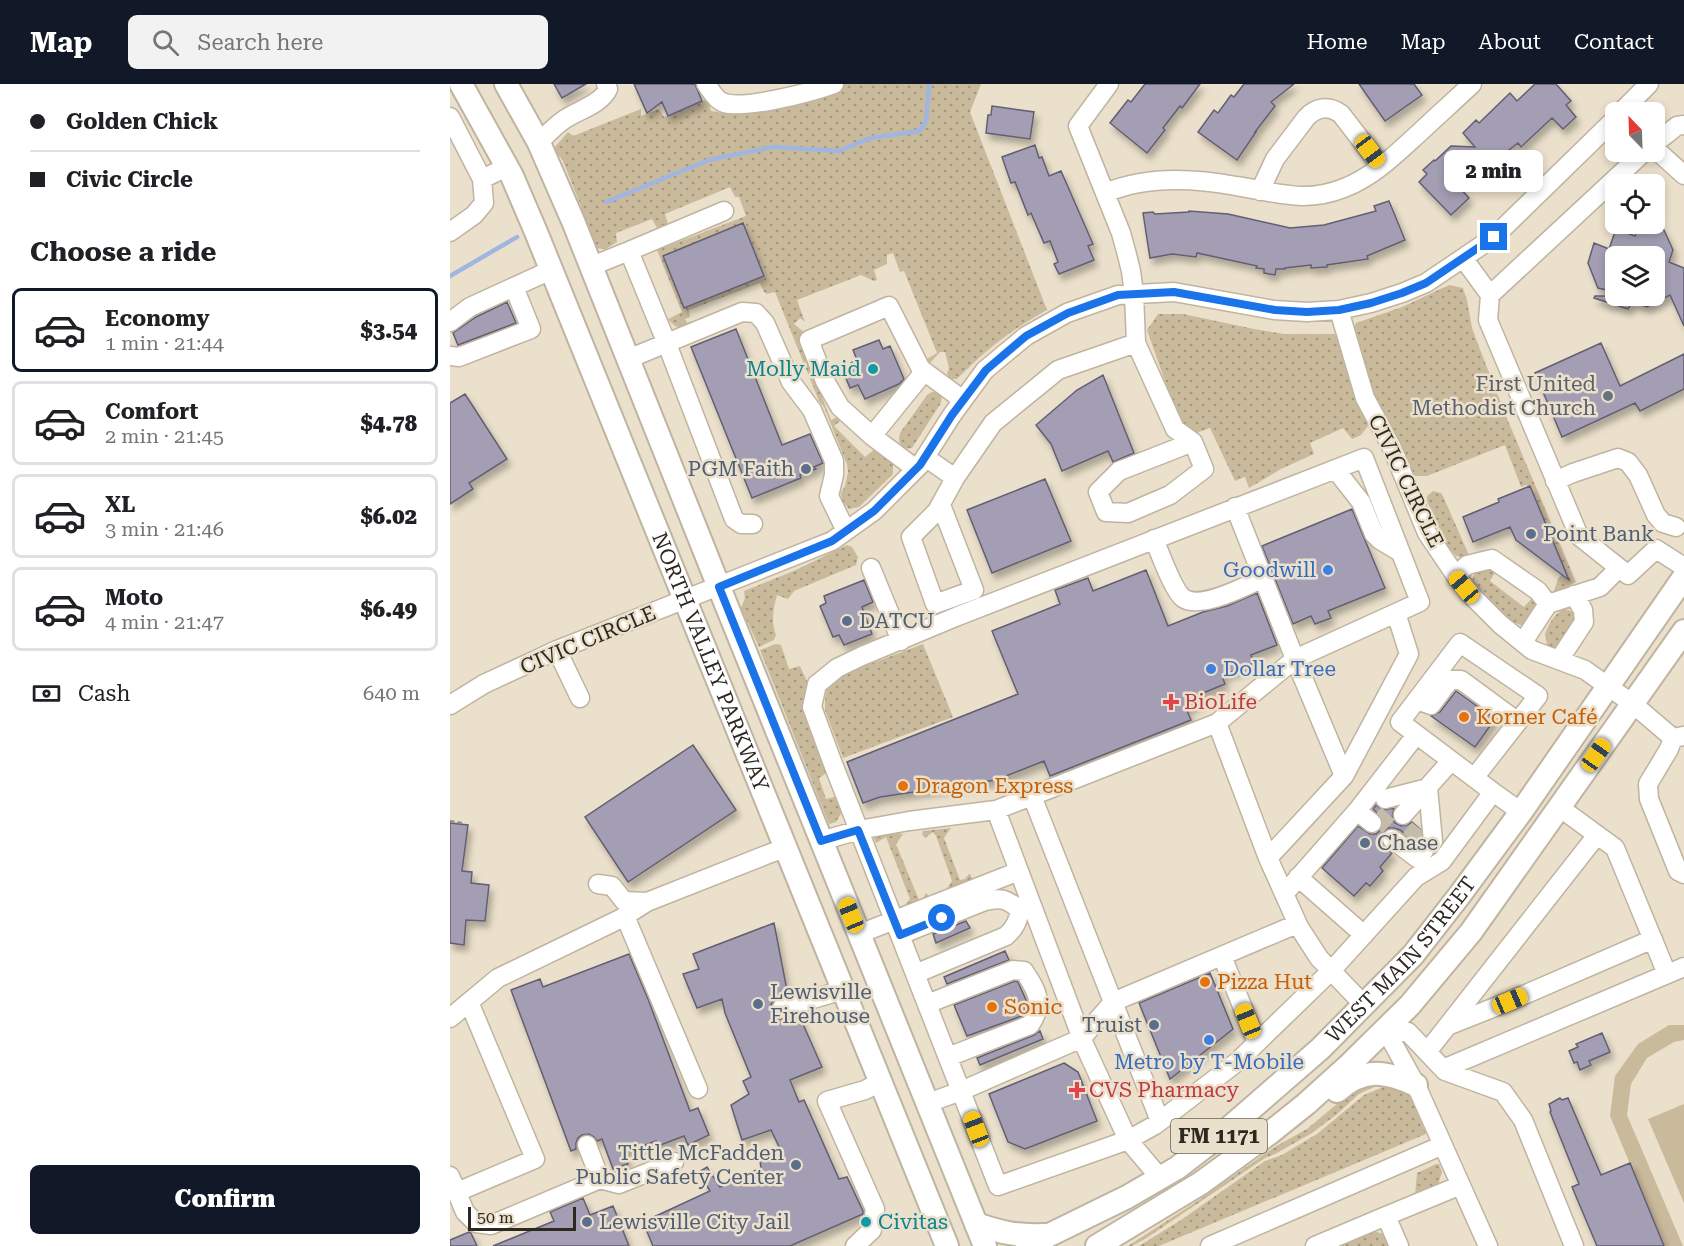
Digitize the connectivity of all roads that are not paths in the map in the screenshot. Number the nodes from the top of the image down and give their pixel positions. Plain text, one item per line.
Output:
1 (461, 84) edge
2 (506, 84) edge
3 (606, 84) edge
4 (706, 84) edge
5 (834, 84) edge
6 (1109, 84) edge
7 (1472, 84) edge
8 (1649, 84) edge
9 (1632, 102) edge
10 (450, 117) edge
11 (1684, 125) edge
12 (1605, 129) edge
13 (1665, 136) edge
14 (539, 143) junction
15 (1665, 157) edge
16 (1633, 162) edge
17 (1381, 166) junction
18 (507, 167) junction
19 (1684, 175) edge
20 (482, 179) junction
21 (1260, 190) junction
22 (1105, 193) junction
23 (724, 211) dead end
24 (450, 232) edge
25 (629, 251) junction
26 (1463, 258) junction
27 (592, 266) junction
28 (551, 270) junction
29 (514, 287) junction
30 (1134, 294) junction
31 (1490, 295) junction
32 (1339, 310) junction
33 (450, 322) edge
34 (1136, 343) junction
35 (667, 344) junction
36 (450, 356) edge
37 (628, 360) junction
38 (924, 372) junction
39 (963, 400) junction
40 (872, 436) junction
41 (1193, 442) junction
42 (920, 463) junction
43 (1335, 469) junction
44 (955, 478) junction
45 (1555, 481) junction
46 (940, 505) junction
47 (1235, 507) junction
48 (1680, 522) edge
49 (753, 524) dead end
50 (846, 531) junction
51 (1154, 539) junction
52 (1656, 549) junction
53 (1401, 552) junction
54 (1684, 567) edge
55 (871, 568) dead end
56 (1619, 568) junction
57 (1455, 576) junction
58 (1684, 577) edge
59 (1263, 578) junction
60 (719, 587) junction
61 (1574, 595) junction
62 (685, 600) junction
63 (1548, 604) junction
64 (1396, 613) junction
65 (1684, 631) edge
66 (901, 641) junction
67 (1522, 642) junction
68 (557, 650) junction
69 (1295, 659) junction
70 (1559, 660) junction
71 (1609, 686) junction
72 (580, 698) dead end
73 (1416, 700) junction
74 (1633, 704) junction
75 (450, 705) edge
76 (1374, 718) junction
77 (1400, 722) junction
78 (1518, 722) junction
79 (1217, 723) junction
80 (1416, 735) junction
81 (1679, 737) edge
82 (1451, 761) junction
83 (1344, 776) junction
84 (1474, 778) junction
85 (1428, 788) junction
86 (1493, 792) junction
87 (1032, 796) junction
88 (1559, 807) junction
89 (996, 810) junction
90 (1379, 812) junction
91 (1521, 812) junction
92 (858, 830) junction
93 (1597, 835) junction
94 (821, 841) junction
95 (1413, 841) tunnel mouth
96 (786, 848) junction
97 (1268, 858) junction
98 (1019, 872) junction
99 (1684, 874) edge
100 (1298, 877) junction
101 (598, 884) dead end
102 (1284, 894) junction
103 (647, 902) junction
104 (1026, 907) junction
105 (625, 916) junction
106 (1297, 924) junction
107 (897, 928) junction
108 (859, 933) junction
109 (1364, 935) junction
110 (1653, 939) junction
111 (825, 946) junction
112 (1222, 956) junction
113 (1052, 957) junction
114 (1684, 967) edge
115 (1024, 971) junction
116 (1331, 971) junction
117 (915, 974) junction
118 (1667, 974) junction
119 (843, 990) junction
120 (469, 1002) junction
121 (1113, 1002) junction
122 (927, 1004) junction
123 (888, 1005) junction
124 (1364, 1005) junction
125 (782, 1008) dead end
126 (450, 1018) edge
127 (855, 1018) junction
128 (1448, 1026) junction
129 (1385, 1029) junction
130 (1082, 1038) junction
131 (1257, 1043) junction
132 (1427, 1052) junction
133 (948, 1057) junction
134 (1443, 1069) junction
135 (880, 1082) junction
136 (1416, 1085) junction
137 (698, 1089) dead end
138 (961, 1091) junction
139 (927, 1103) junction
140 (1160, 1121) junction
141 (1270, 1132) junction
142 (1128, 1140) junction
143 (586, 1145) dead end
144 (1443, 1145) junction
145 (674, 1162) dead end
146 (1160, 1178) junction
147 (600, 1179) junction
148 (453, 1184) edge
149 (1461, 1185) junction
150 (1386, 1216) junction
151 (976, 1224) junction
152 (1052, 1235) junction
153 (855, 1246) edge
154 (947, 1246) edge
155 (985, 1246) edge
156 (1027, 1246) edge
157 (1098, 1246) edge
158 (1210, 1246) edge
159 (1315, 1246) edge
160 (1399, 1246) edge
161 (1488, 1246) edge
162 (1574, 1246) edge

1 - 18 main road, NORTH VALLEY PARKWAY
2 - 14 main road, NORTH VALLEY PARKWAY
3 - 14 street
4 - 5 street
6 - 22 street
7 - 17 street
8 - 9 street, CIVIC CIRCLE
10 - 20 street
11 - 13 street
12 - 26 street, CIVIC CIRCLE
14 - 27 main road, NORTH VALLEY PARKWAY
15 - 19 street
16 - 31 street
17 - 21 street
17 - 21 street
18 - 20 street
18 - 28 main road, NORTH VALLEY PARKWAY
20 - 24 street
21 - 22 street
22 - 30 street
23 - 25 street
25 - 27 street
25 - 35 street
26 - 31 street
26 - 32 street, CIVIC CIRCLE
27 - 37 main road, NORTH VALLEY PARKWAY
28 - 29 street
28 - 62 main road, NORTH VALLEY PARKWAY
29 - 33 street
29 - 36 street
30 - 32 street, CIVIC CIRCLE
30 - 34 street
30 - 39 street, CIVIC CIRCLE
31 - 45 street
32 - 57 street, CIVIC CIRCLE
34 - 41 street
34 - 44 street
35 - 37 street
35 - 49 street
35 - 50 street
37 - 60 main road, NORTH VALLEY PARKWAY
38 - 39 street
38 - 40 street
38 - 40 street
39 - 42 street, CIVIC CIRCLE
40 - 42 street
41 - 41 street
42 - 44 street
42 - 50 street, CIVIC CIRCLE
43 - 47 street
43 - 53 street
43 - 53 street
44 - 46 street
45 - 48 street
45 - 56 street
46 - 46 street
47 - 51 street
47 - 59 street
48 - 52 street
50 - 60 street, CIVIC CIRCLE
51 - 59 street
51 - 66 street
52 - 54 street
52 - 56 street
53 - 64 street
55 - 66 street
56 - 61 street
57 - 63 street
57 - 67 street, CIVIC CIRCLE
58 - 71 main road, WEST MAIN STREET / FM 1171
59 - 69 street
60 - 62 street, CIVIC CIRCLE
60 - 94 main road, NORTH VALLEY PARKWAY
61 - 63 street
61 - 70 street
62 - 68 street, CIVIC CIRCLE
62 - 96 main road, NORTH VALLEY PARKWAY
63 - 67 street
64 - 69 street
64 - 76 street
65 - 74 main road, WEST MAIN STREET / FM 1171
66 - 92 street
67 - 70 street, CIVIC CIRCLE
68 - 72 street
68 - 75 street, CIVIC CIRCLE
69 - 79 street
69 - 83 street
70 - 71 street, CIVIC CIRCLE
71 - 74 street, CIVIC CIRCLE
71 - 91 main road, WEST MAIN STREET / FM 1171
73 - 77 street
73 - 78 street
73 - 78 street
74 - 81 street, CIVIC CIRCLE
74 - 88 main road, WEST MAIN STREET / FM 1171
76 - 77 street
76 - 83 street
77 - 80 street
78 - 84 street
79 - 87 street
79 - 97 street
80 - 82 street
80 - 90 street
81 - 99 street
82 - 84 street
82 - 85 street
83 - 97 street
84 - 86 street
85 - 90 street
85 - 95 street
86 - 91 street
86 - 109 street
87 - 89 street
87 - 121 street
88 - 93 street
88 - 129 main road, WEST MAIN STREET / FM 1171
89 - 92 street
89 - 98 street
90 - 100 street
91 - 124 main road, WEST MAIN STREET / FM 1171
92 - 94 street
92 - 107 street
93 - 110 street
93 - 128 street
94 - 96 main road
94 - 108 main road, NORTH VALLEY PARKWAY
96 - 103 street
96 - 111 main road, NORTH VALLEY PARKWAY
97 - 102 street
98 - 104 street
98 - 107 street
100 - 102 street
100 - 109 street
101 - 103 street
102 - 106 street
103 - 105 street
104 - 107 street
104 - 113 street
104 - 117 street
105 - 120 street
105 - 137 street
106 - 112 street
106 - 116 street
107 - 108 street
107 - 117 street
108 - 111 main road
108 - 123 main road, NORTH VALLEY PARKWAY
109 - 116 street
110 - 118 street
110 - 128 street
111 - 119 main road, NORTH VALLEY PARKWAY
112 - 121 street
112 - 131 street
113 - 115 street
113 - 130 street
114 - 118 street
115 - 122 street
115 - 133 street
116 - 124 street
116 - 131 street
117 - 122 street
118 - 134 street
119 - 125 street
119 - 127 main road, NORTH VALLEY PARKWAY
120 - 126 street
120 - 148 street
121 - 130 street
121 - 140 street
122 - 133 street
123 - 127 main road
123 - 139 main road, NORTH VALLEY PARKWAY
124 - 129 main road
124 - 146 main road, WEST MAIN STREET / FM 1171
127 - 135 main road, NORTH VALLEY PARKWAY
128 - 132 street
129 - 132 street
129 - 136 street
129 - 141 main road, WEST MAIN STREET / FM 1171
130 - 138 street
130 - 142 street
131 - 140 street
132 - 134 street
133 - 138 street
134 - 162 street
135 - 153 street
135 - 154 main road, NORTH VALLEY PARKWAY
136 - 141 main road
136 - 144 street
138 - 139 street
138 - 142 street
139 - 151 main road, NORTH VALLEY PARKWAY
140 - 142 street
141 - 157 main road, WEST MAIN STREET / FM 1171
142 - 146 street
143 - 147 street
144 - 149 street
144 - 158 street
145 - 147 street
146 - 152 main road, WEST MAIN STREET / FM 1171
147 - 148 street
149 - 150 street
149 - 161 street
150 - 159 street
150 - 160 street
151 - 152 main road
151 - 155 main road, NORTH VALLEY PARKWAY
152 - 156 main road, WEST MAIN STREET / FM 1171

